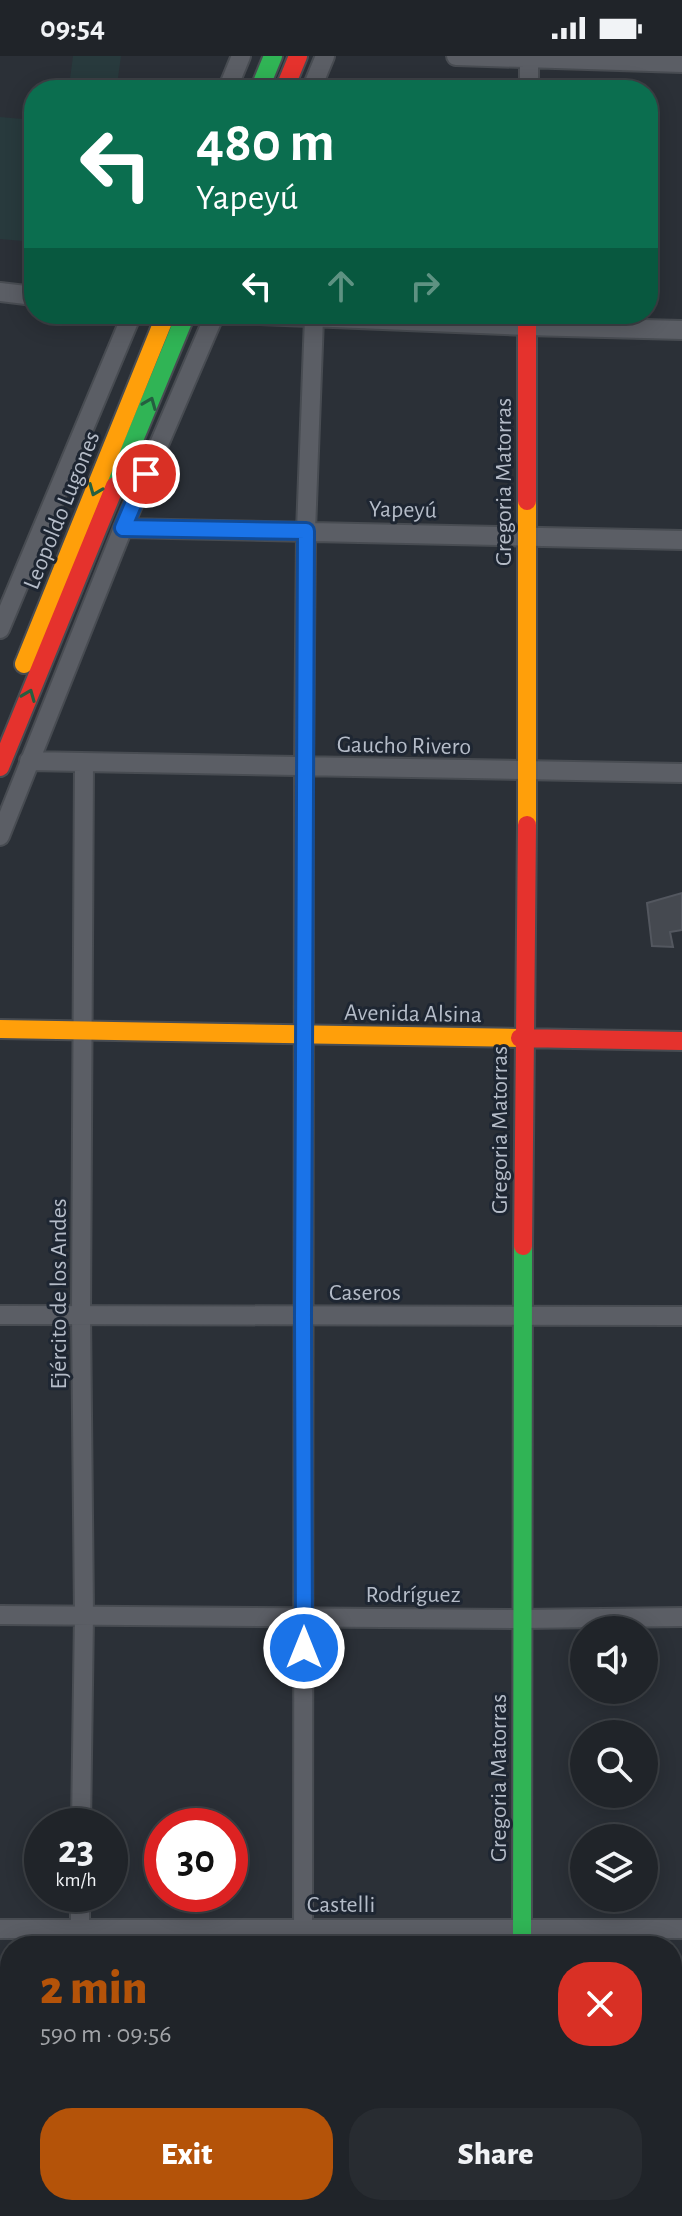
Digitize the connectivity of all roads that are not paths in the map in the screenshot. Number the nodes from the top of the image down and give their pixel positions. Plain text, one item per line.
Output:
1 (241, 56) edge
2 (273, 56) edge
3 (298, 56) edge
4 (325, 56) edge
5 (456, 56) edge
6 (529, 58) edge
7 (682, 63) edge
8 (231, 80) edge
9 (263, 80) edge
10 (288, 80) edge
11 (315, 80) edge
12 (529, 80) edge
13 (0, 292) edge
14 (24, 295) edge
15 (128, 324) edge
16 (162, 324) edge
17 (182, 324) edge
18 (211, 324) edge
19 (314, 324) edge
20 (527, 324) edge
21 (589, 324) edge
22 (682, 330) edge
23 (123, 528) junction
24 (306, 531) junction
25 (528, 536) junction
26 (682, 540) edge
27 (0, 629) edge
28 (0, 724) edge
29 (29, 761) junction
30 (84, 763) junction
31 (0, 767) edge
32 (304, 767) junction
33 (527, 771) junction
34 (682, 773) edge
35 (0, 836) edge
36 (0, 1029) edge
37 (83, 1031) junction
38 (304, 1035) junction
39 (524, 1040) junction
40 (682, 1041) edge
41 (81, 1314) junction
42 (0, 1315) edge
43 (303, 1316) junction
44 (682, 1316) edge
45 (522, 1317) junction
46 (0, 1615) edge
47 (84, 1615) junction
48 (305, 1617) junction
49 (682, 1617) edge
50 (522, 1619) junction
51 (81, 1808) edge
52 (80, 1912) edge
53 (0, 1929) edge
54 (682, 1929) edge
55 (62, 1936) edge
56 (80, 1936) edge
57 (303, 1936) edge
58 (522, 1936) edge
59 (542, 1936) edge

1 - 8 street
2 - 9 main road
3 - 10 main road
4 - 11 street
5 - 6 street
6 - 7 street
6 - 12 street
13 - 14 street
15 - 27 street
16 -> 28 main road, Leopoldo Lugones
31 -> 17 main road, Leopoldo Lugones
18 - 23 street
19 - 24 street
20 - 25 main road, Gregoria Matorras
21 - 22 street
23 - 24 street, Yapeyú
23 - 29 street
24 - 25 street, Yapeyú
24 - 32 street
25 - 26 street, Yapeyú
25 - 33 main road, Gregoria Matorras
29 - 30 street, Gaucho Rivero
29 - 35 street
30 - 32 street, Gaucho Rivero
30 - 37 street, Ejército de los Andes
32 - 33 street, Gaucho Rivero
32 - 38 street
33 - 34 street, Gaucho Rivero
33 - 39 main road, Gregoria Matorras
36 - 37 main road, Avenida Alsina
37 - 38 main road, Avenida Alsina
37 - 41 street, Ejército de los Andes
38 - 39 main road, Avenida Alsina
38 - 43 street
39 - 40 main road, Avenida Alsina
39 - 45 main road, Gregoria Matorras
41 - 42 street, Caseros
41 - 43 street, Caseros
41 - 47 street, Ejército de los Andes
43 - 45 street, Caseros
43 - 48 street
44 - 45 street, Caseros
45 - 50 main road, Gregoria Matorras
46 - 47 street, Rodríguez
47 - 48 street, Rodríguez
47 - 51 street, Ejército de los Andes
48 - 50 street, Rodríguez
48 - 57 street
49 - 50 street, Rodríguez
50 - 58 main road, Gregoria Matorras
52 - 56 street
53 - 55 street, Castelli
54 - 59 street, Castelli

